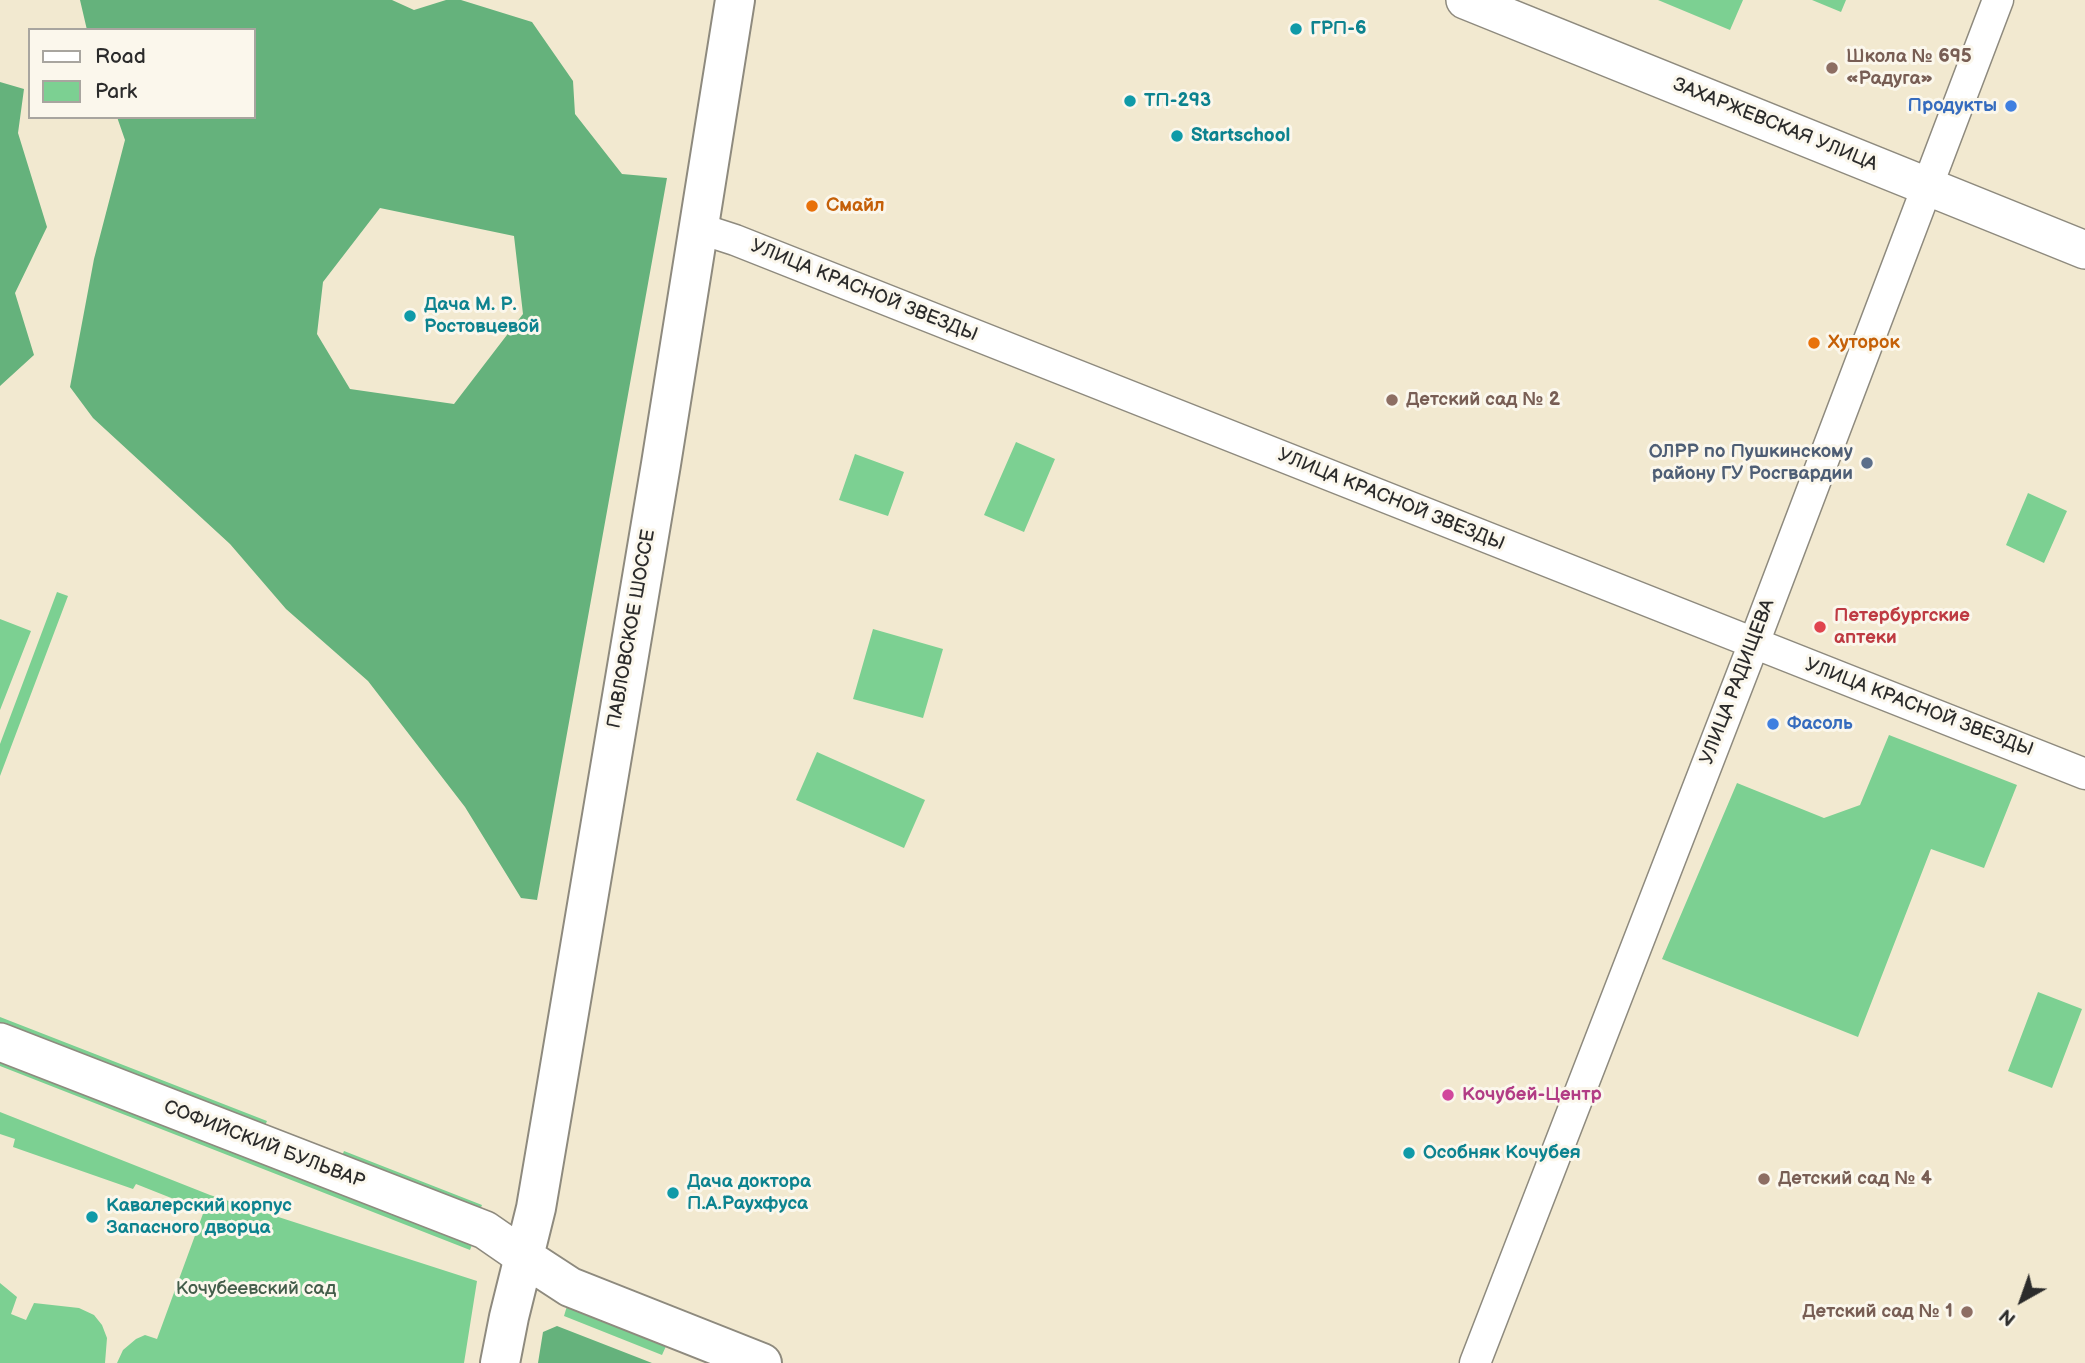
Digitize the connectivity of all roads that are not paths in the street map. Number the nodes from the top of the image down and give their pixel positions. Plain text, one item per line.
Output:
1 (736, 0) edge
2 (1465, 0) edge
3 (1998, 0) edge
4 (1928, 187) junction
5 (698, 228) junction
6 (2085, 250) edge
7 (1754, 643) junction
8 (2085, 774) edge
9 (0, 1042) edge
10 (524, 1257) junction
11 (500, 1363) edge
12 (762, 1363) edge
13 (1475, 1363) edge

1 - 5 main road, ПАВЛОВСКОЕ ШОССЕ
2 - 4 street, ЗАХАРЖЕВСКАЯ УЛИЦА
3 - 4 street, УЛИЦА РАДИЩЕВА
4 - 6 street, ЗАХАРЖЕВСКАЯ УЛИЦА
4 - 7 street, УЛИЦА РАДИЩЕВА
5 - 7 street, УЛИЦА КРАСНОЙ ЗВЕЗДЫ
5 - 10 main road, ПАВЛОВСКОЕ ШОССЕ
7 - 8 street, УЛИЦА КРАСНОЙ ЗВЕЗДЫ
7 - 13 street, УЛИЦА РАДИЩЕВА
9 - 10 street, СОФИЙСКИЙ БУЛЬВАР
10 - 11 main road, ПАВЛОВСКОЕ ШОССЕ
10 - 12 main road

